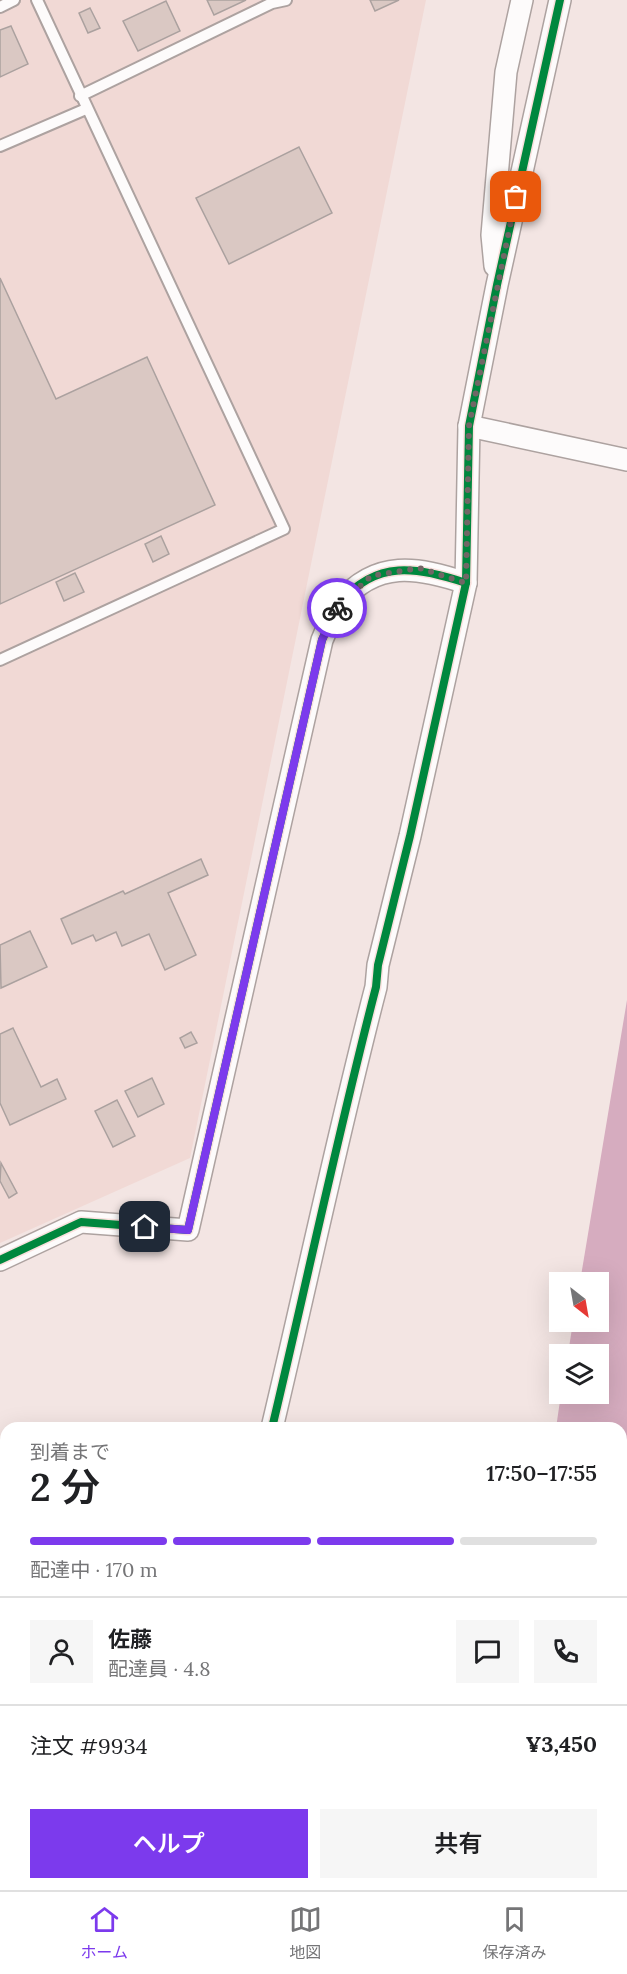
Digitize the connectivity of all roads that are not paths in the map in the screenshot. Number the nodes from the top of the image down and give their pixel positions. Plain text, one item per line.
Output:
1 (14, 0) edge
2 (37, 0) edge
3 (286, 0) edge
4 (522, 0) edge
5 (560, 0) edge
6 (0, 6) edge
7 (80, 96) junction
8 (86, 109) junction
9 (0, 146) edge
10 (497, 285) junction
11 (469, 426) junction
12 (627, 460) edge
13 (466, 583) junction
14 (0, 660) edge
15 (0, 1260) edge
16 (273, 1422) edge

1 - 6 lane
2 - 7 lane
3 - 7 lane
4 - 10 street
5 - 10 street
7 - 8 lane
8 - 9 lane
8 - 14 lane
10 - 11 street
11 - 12 street
11 - 13 street
13 - 15 street
13 - 16 street

